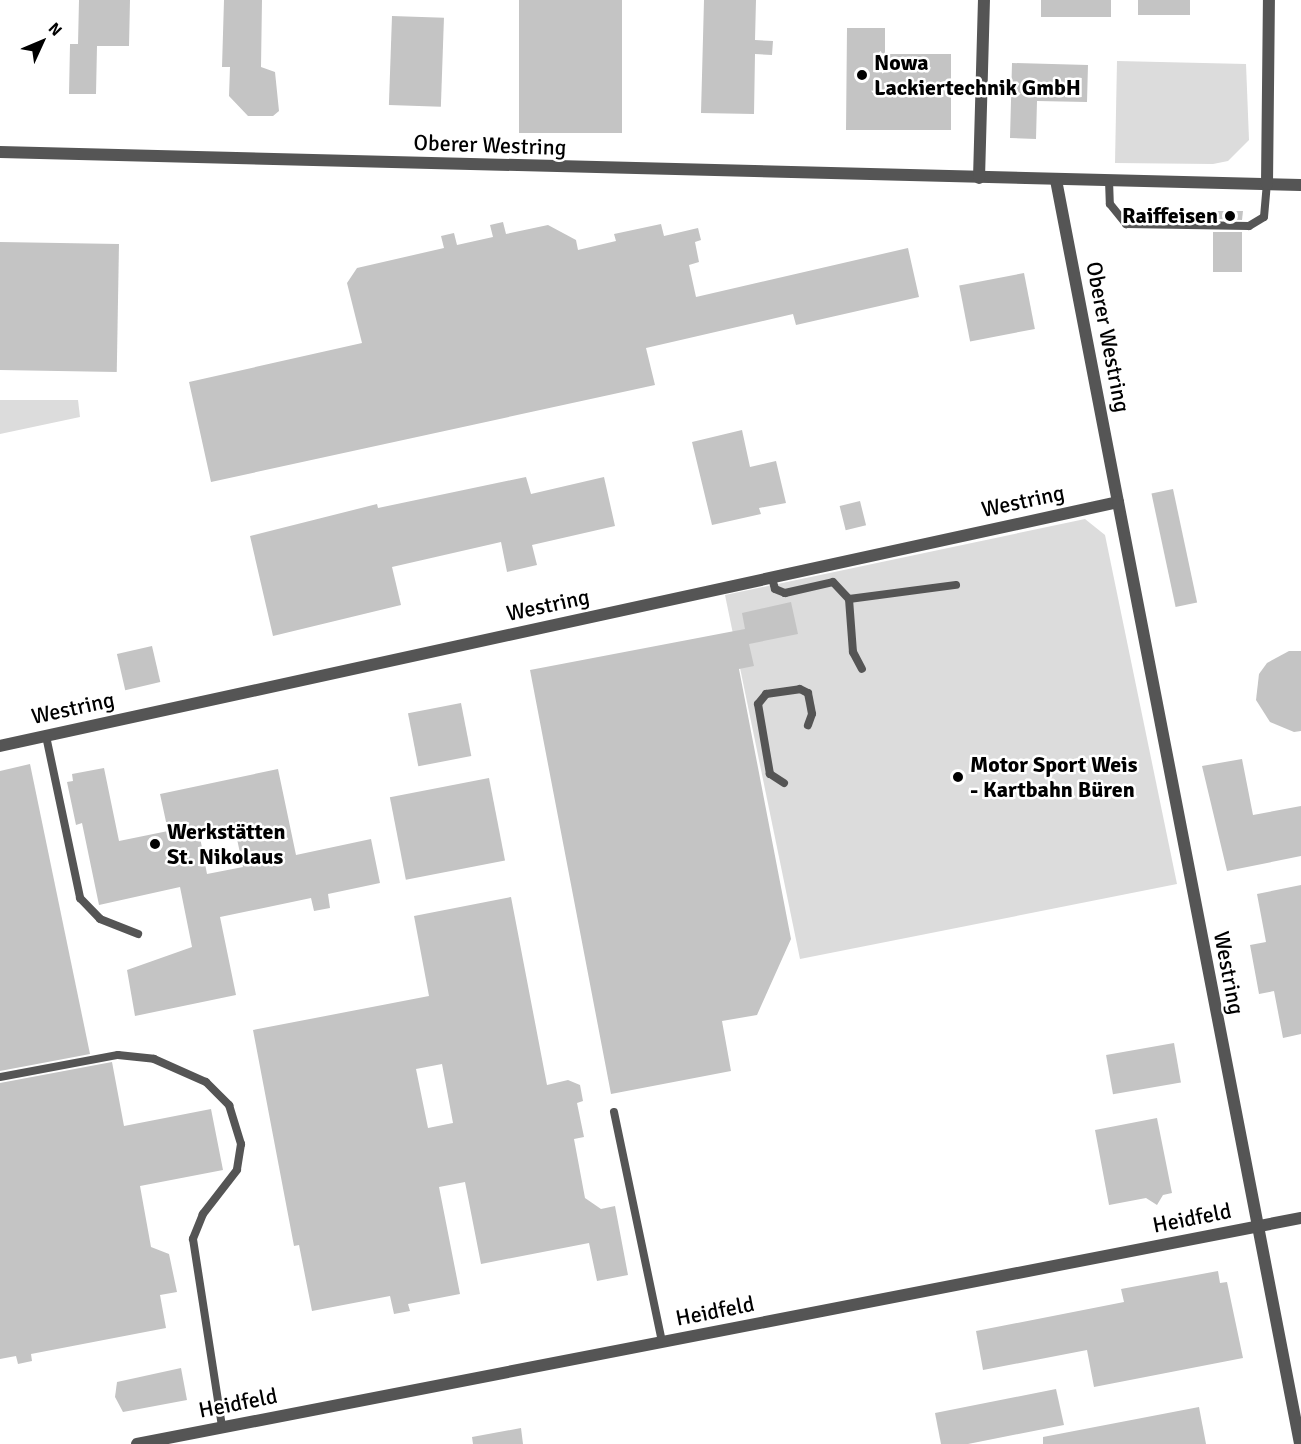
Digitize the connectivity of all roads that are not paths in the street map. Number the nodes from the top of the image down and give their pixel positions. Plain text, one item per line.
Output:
1 (984, 0) edge
2 (1269, 0) edge
3 (0, 152) edge
4 (979, 178) junction
5 (1056, 180) junction
6 (1109, 180) junction
7 (1267, 184) junction
8 (1301, 185) edge
9 (1118, 502) junction
10 (772, 578) junction
11 (956, 585) dead end
12 (849, 599) junction
13 (862, 669) dead end
14 (808, 725) dead end
15 (46, 736) junction
16 (0, 746) edge
17 (784, 783) dead end
18 (138, 934) dead end
19 (0, 1077) edge
20 (614, 1112) dead end
21 (1301, 1218) edge
22 (1257, 1227) junction
23 (662, 1342) junction
24 (222, 1428) junction
25 (1300, 1442) edge
26 (137, 1444) edge

1 - 4 street
2 - 7 street
3 - 4 street, Oberer Westring
4 - 5 street, Oberer Westring
5 - 6 street, Oberer Westring
5 - 9 street, Oberer Westring
6 - 7 street, Oberer Westring
6 - 7 lane
7 - 8 street, Oberer Westring
9 - 10 street, Westring
9 - 22 street, Westring
10 - 12 lane
10 - 15 street, Westring
11 - 12 lane
12 - 13 lane
14 - 17 lane
15 - 16 street, Westring
15 - 18 lane
19 - 24 lane
20 - 23 lane
21 - 22 street, Heidfeld
22 - 23 street, Heidfeld
22 - 25 street, Westring
23 - 24 street, Heidfeld
24 - 26 street, Heidfeld

